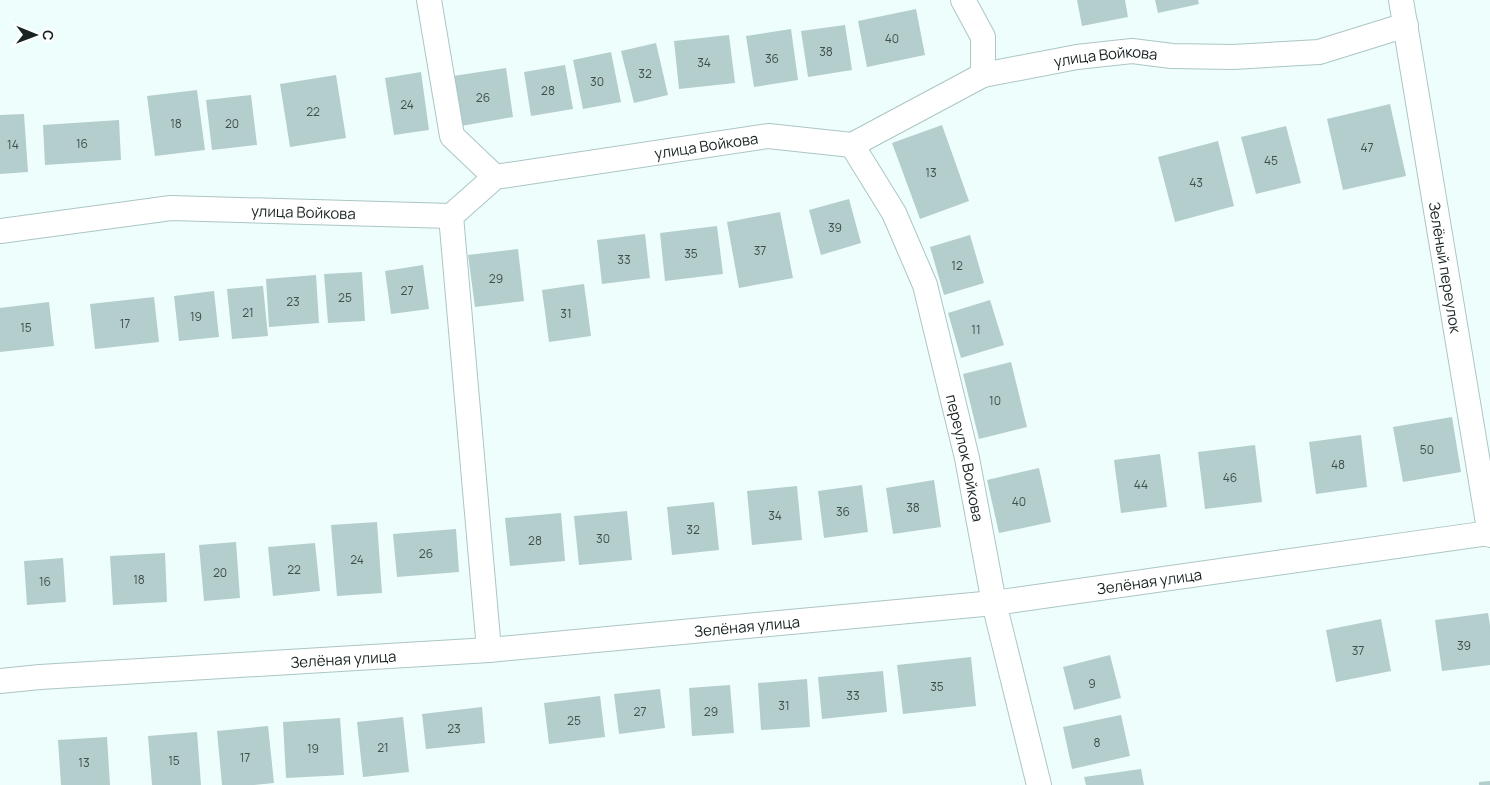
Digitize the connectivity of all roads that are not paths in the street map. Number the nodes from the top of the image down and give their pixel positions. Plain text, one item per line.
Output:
1 (429, 0) edge
2 (963, 0) edge
3 (1401, 0) edge
4 (1406, 25) junction
5 (983, 75) junction
6 (852, 145) junction
7 (495, 177) junction
8 (451, 216) junction
9 (0, 230) edge
10 (1490, 534) edge
11 (994, 603) junction
12 (489, 650) junction
13 (0, 681) edge
14 (1039, 785) edge

1 - 7 street
2 - 5 street
3 - 4 street, Зелёный переулок
4 - 5 street, улица Войкова
4 - 10 street, Зелёный переулок
5 - 6 street, улица Войкова
6 - 7 street, улица Войкова
6 - 11 street, переулок Войкова
7 - 8 street
8 - 9 street, улица Войкова
8 - 12 street
10 - 11 street, Зелёная улица
11 - 12 street, Зелёная улица
11 - 14 street, переулок Войкова
12 - 13 street, Зелёная улица

